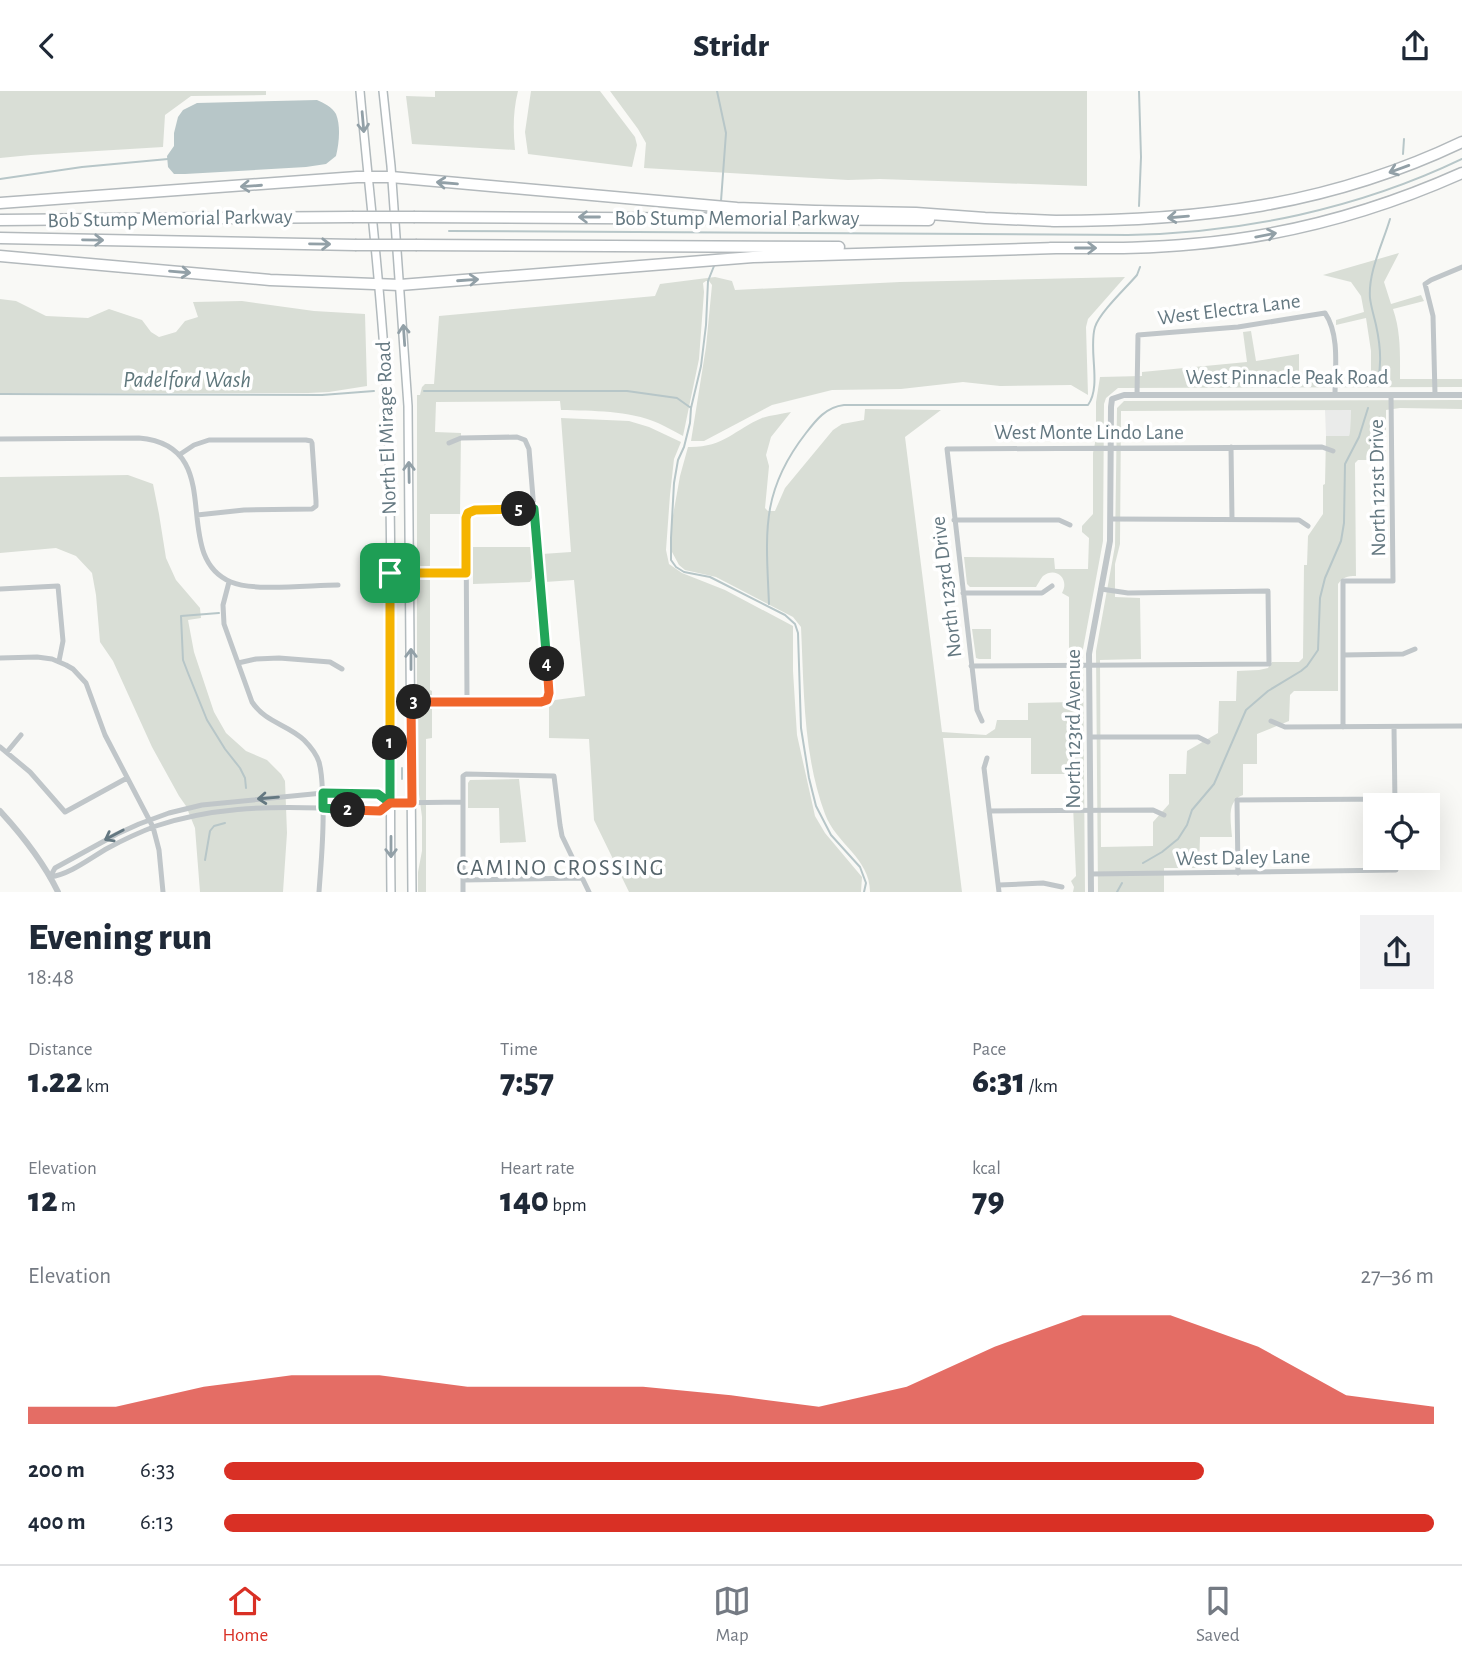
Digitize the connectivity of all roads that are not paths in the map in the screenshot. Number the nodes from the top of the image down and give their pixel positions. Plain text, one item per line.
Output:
1 (360, 91) edge
2 (383, 91) edge
3 (1462, 142) edge
4 (1462, 173) edge
5 (368, 177) junction
6 (391, 177) junction
7 (0, 203) edge
8 (737, 213) junction
9 (0, 220) edge
10 (0, 238) edge
11 (1056, 248) junction
12 (0, 256) edge
13 (1462, 267) edge
14 (378, 285) junction
15 (400, 285) junction
16 (1335, 394) junction
17 (1435, 394) junction
18 (1462, 394) edge
19 (1137, 395) junction
20 (1391, 395) junction
21 (1112, 399) joint
22 (0, 439) edge
23 (449, 443) dead end
24 (1110, 447) junction
25 (1231, 447) junction
26 (947, 449) joint
27 (1333, 451) dead end
28 (179, 454) junction
29 (534, 509) junction
30 (197, 515) junction
31 (1111, 519) junction
32 (1232, 519) junction
33 (954, 520) junction
34 (1070, 526) dead end
35 (1308, 526) dead end
36 (390, 573) junction
37 (410, 573) junction
38 (466, 573) junction
39 (229, 582) junction
40 (338, 585) dead end
41 (1052, 586) dead end
42 (0, 589) edge
43 (1101, 589) junction
44 (962, 593) junction
45 (1415, 649) dead end
46 (1343, 655) junction
47 (0, 658) edge
48 (59, 661) junction
49 (238, 663) junction
50 (1089, 665) junction
51 (971, 666) junction
52 (342, 669) dead end
53 (411, 702) junction
54 (467, 702) junction
55 (982, 721) dead end
56 (1271, 721) dead end
57 (1462, 726) edge
58 (1343, 727) junction
59 (1394, 727) junction
60 (21, 735) dead end
61 (1090, 737) junction
62 (1208, 742) dead end
63 (0, 747) edge
64 (7, 752) junction
65 (987, 758) dead end
66 (127, 778) junction
67 (323, 793) junction
68 (346, 793) junction
69 (1395, 793) edge
70 (463, 802) junction
71 (1363, 802) edge
72 (390, 803) junction
73 (412, 803) junction
74 (323, 806) junction
75 (346, 810) junction
76 (1091, 810) junction
77 (0, 811) edge
78 (989, 811) junction
79 (1164, 815) dead end
80 (152, 824) junction
81 (1396, 870) edge
82 (1238, 873) junction
83 (1091, 874) junction
84 (50, 877) junction
85 (582, 878) junction
86 (463, 880) junction
87 (999, 885) junction
88 (1062, 887) dead end
89 (58, 892) edge
90 (163, 892) edge
91 (319, 892) edge
92 (391, 892) edge
93 (412, 892) edge
94 (463, 892) edge
95 (589, 892) edge
96 (999, 892) edge
97 (1091, 892) edge

1 -> 5 main road, North El Mirage Road
2 - 6 main road, North El Mirage Road
3 -> 8 highway, Bob Stump Memorial Parkway
11 -> 4 highway, Bob Stump Memorial Parkway
5 - 6 highway
5 -> 7 highway
5 - 14 main road, North El Mirage Road
8 -> 6 highway
6 - 15 main road, North El Mirage Road
8 -> 9 highway, Bob Stump Memorial Parkway, bridge
10 -> 11 highway, Bob Stump Memorial Parkway, bridge
15 -> 11 highway
12 -> 14 highway
13 - 17 street
14 - 15 highway
14 - 36 main road, North El Mirage Road
37 -> 15 main road, North El Mirage Road
16 - 19 street, West Pinnacle Peak Road
16 - 19 street, West Electra Lane
16 - 20 street, West Pinnacle Peak Road
17 - 18 street, West Pinnacle Peak Road
17 - 20 street, West Pinnacle Peak Road
19 - 21 street, West Pinnacle Peak Road
20 - 46 street, North 121st Drive
21 - 24 street, North 123rd Avenue
22 - 28 street
23 - 29 street
24 - 25 street, West Monte Lindo Lane
24 - 26 street, West Monte Lindo Lane
24 - 31 street, North 123rd Avenue
25 - 27 street, West Monte Lindo Lane
25 - 32 street
26 - 33 street, North 123rd Drive
28 - 30 street
28 - 30 street
29 - 38 street
29 - 54 street
30 - 39 street
31 - 32 street
31 - 43 street, North 123rd Avenue
32 - 35 street
33 - 34 street
33 - 44 street, North 123rd Drive
36 - 37 street
36 - 72 main road, North El Mirage Road
37 - 38 street
53 -> 37 main road, North El Mirage Road
38 - 54 street
39 - 40 street
39 - 49 street
41 - 44 street
42 - 48 street
43 - 50 street, North 123rd Avenue
43 - 50 street
44 - 51 street, North 123rd Drive
45 - 46 street
46 - 58 street
47 - 48 street
48 - 66 street
49 - 52 street
49 - 67 street
50 - 51 street
50 - 61 street, North 123rd Avenue
51 - 55 street, North 123rd Drive
53 - 54 street
53 - 73 main road, North El Mirage Road
56 - 58 street
57 - 59 street
58 - 59 street
59 - 69 street
60 - 64 street
61 - 62 street
61 - 76 street, North 123rd Avenue
63 - 64 street
64 - 66 street
65 - 78 street
66 - 80 street
67 - 68 street
67 - 74 street
67 -> 80 street
68 - 72 street
68 - 75 street
70 - 73 street
70 - 85 street
70 - 86 street
71 - 82 street
72 - 73 street
72 - 75 street
72 -> 92 main road, North El Mirage Road
73 - 93 main road, North El Mirage Road
74 - 75 street
74 - 80 street
74 - 91 street
76 - 78 street
76 - 79 street
76 - 83 street, North 123rd Avenue
77 - 84 street
78 - 87 street
80 - 84 street
80 - 90 street
81 - 82 street, West Daley Lane
82 - 83 street, West Daley Lane
83 - 97 street, North 123rd Avenue
84 - 89 street
85 - 86 street
85 - 95 street
86 - 94 street
87 - 88 street
87 - 96 street

